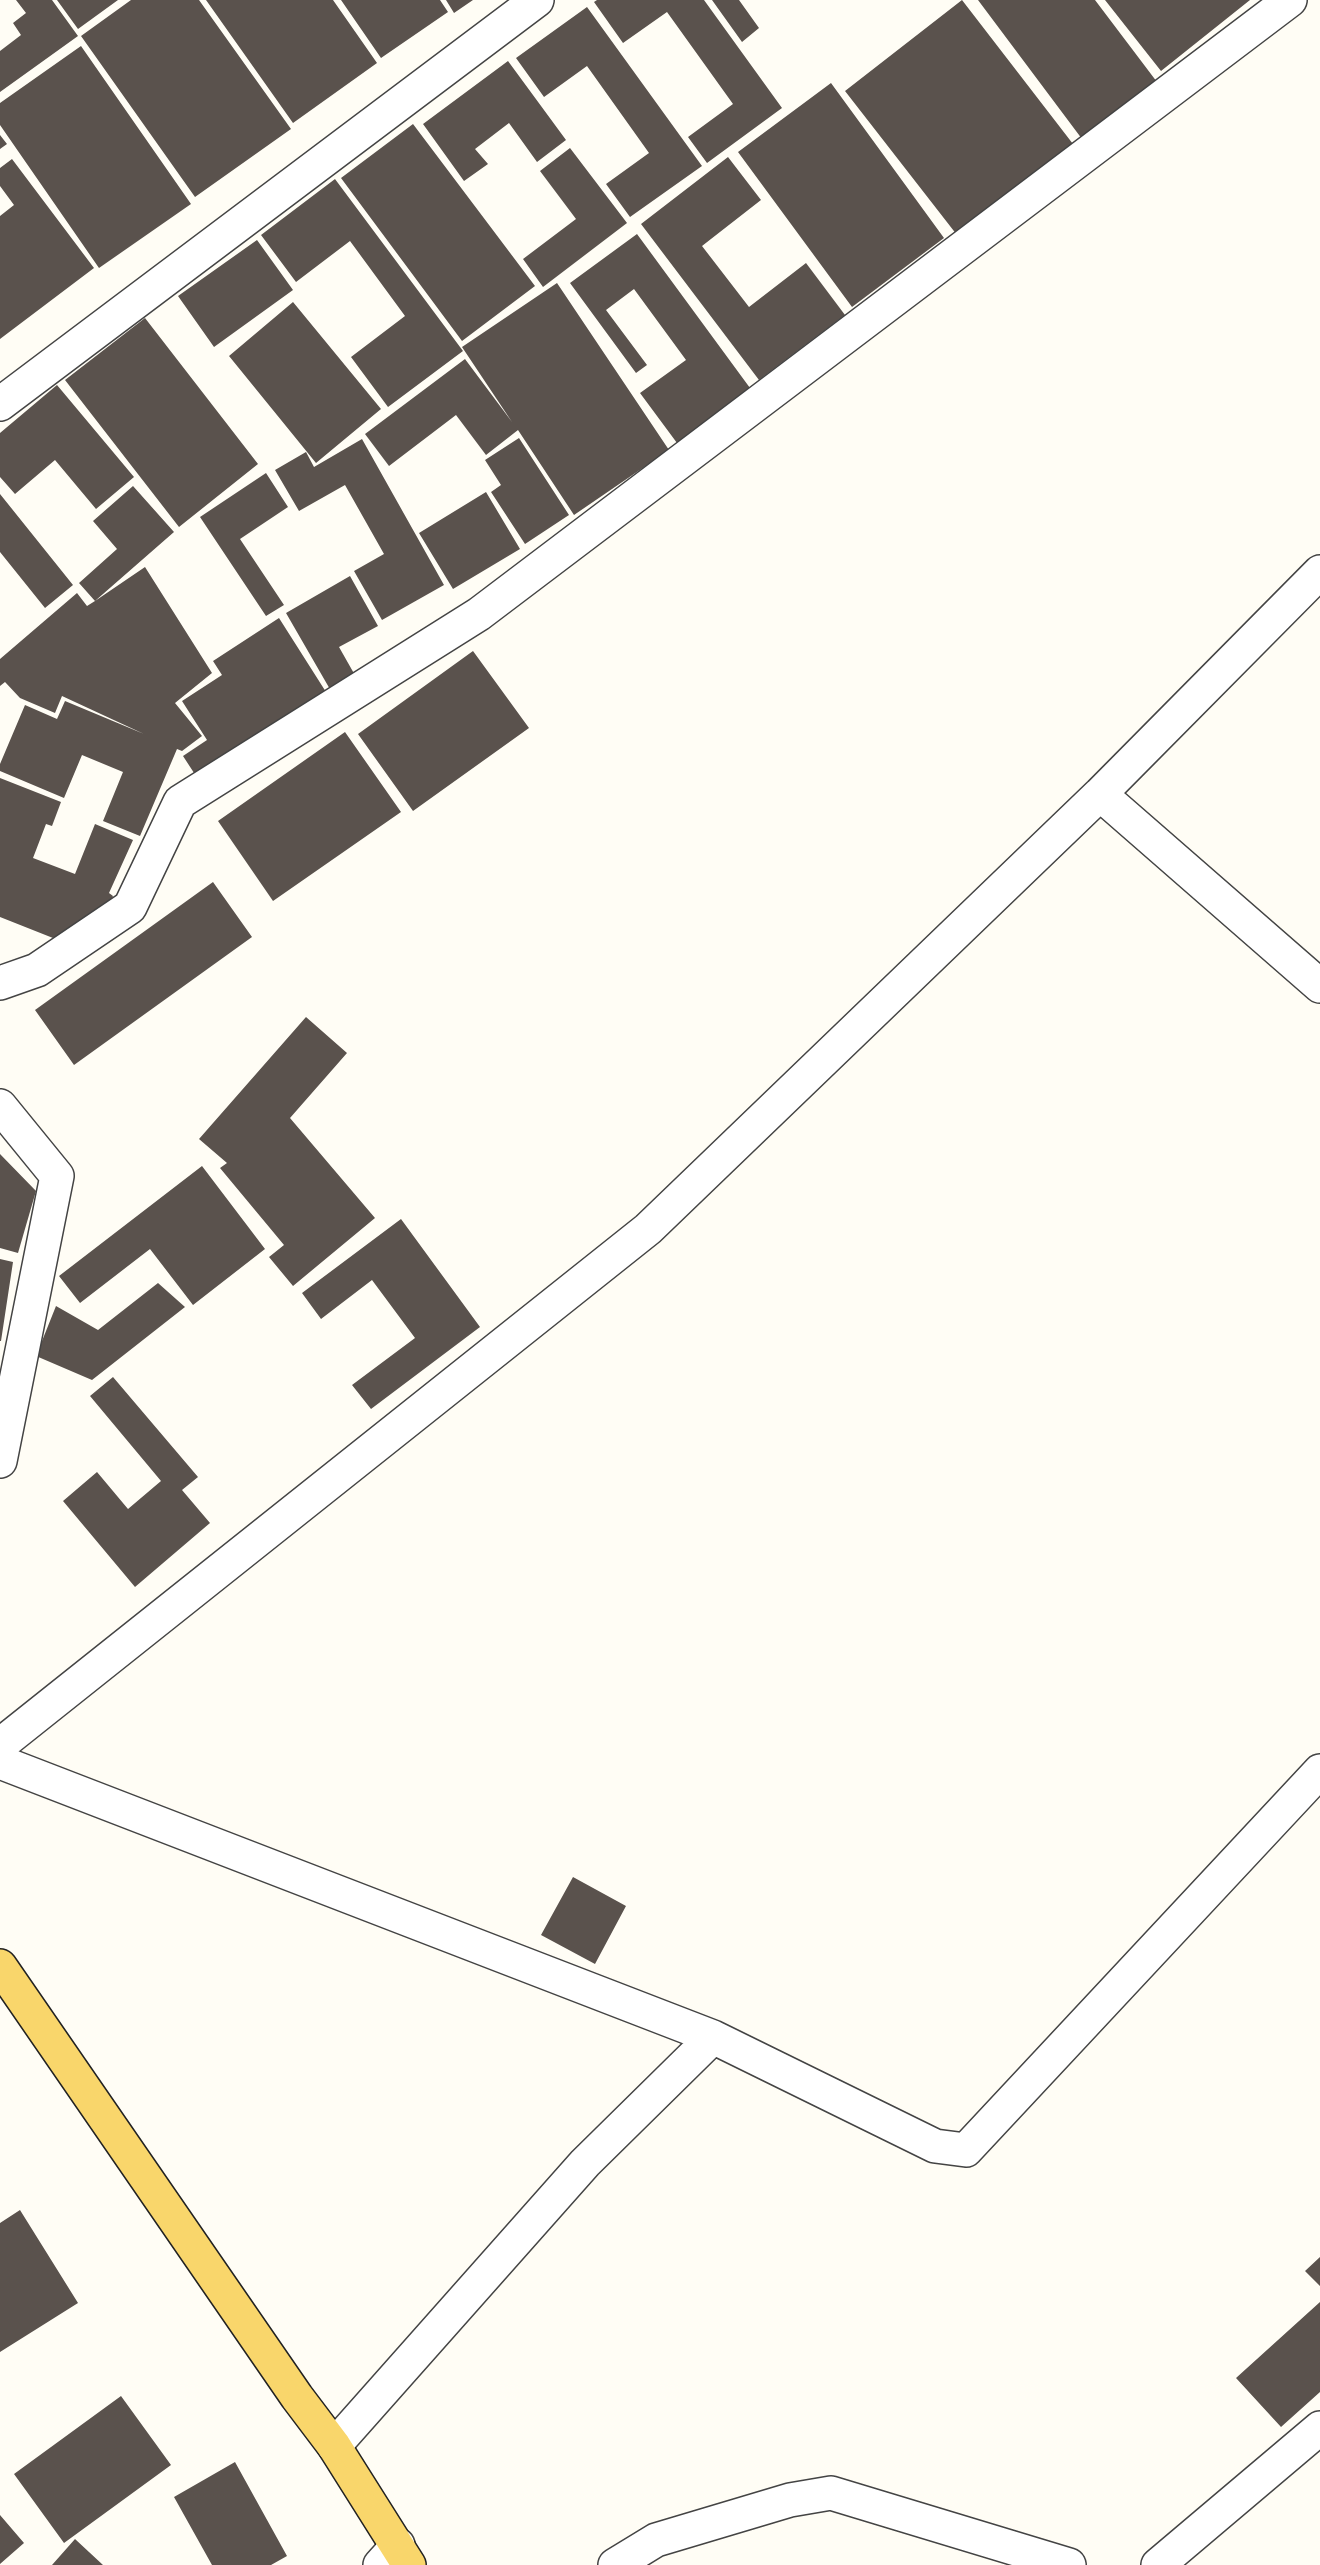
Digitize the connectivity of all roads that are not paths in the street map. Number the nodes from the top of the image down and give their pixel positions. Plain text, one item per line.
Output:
1 (537, 0) edge
2 (1290, 0) edge
3 (0, 404) edge
4 (1320, 572) edge
5 (1100, 794) junction
6 (0, 983) edge
7 (1320, 986) edge
8 (0, 1106) edge
9 (0, 1461) edge
10 (0, 1745) edge
11 (0, 1762) edge
12 (1320, 1771) edge
13 (0, 1966) edge
14 (712, 2037) junction
15 (1320, 2428) edge
16 (334, 2446) junction
17 (396, 2558) edge
18 (615, 2565) edge
19 (1069, 2565) edge
20 (1158, 2565) edge

1 - 3 street
2 - 6 street
4 - 5 street
5 - 7 street
5 - 10 street
8 - 9 street
11 - 14 street
12 - 14 street
13 - 16 main road
14 - 16 street
15 - 20 street
16 - 17 main road
18 - 19 street

